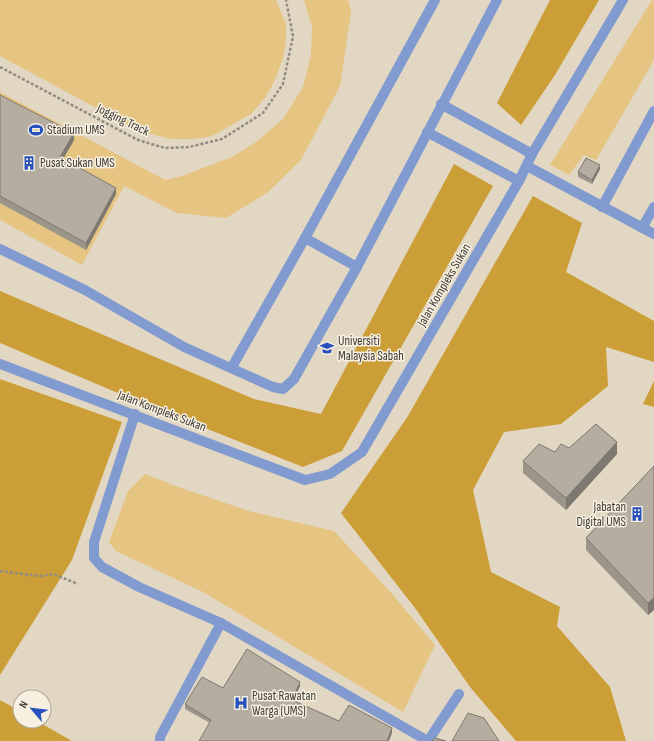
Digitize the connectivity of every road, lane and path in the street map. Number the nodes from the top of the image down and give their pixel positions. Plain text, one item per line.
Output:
1 (286, 0) edge
2 (435, 0) edge
3 (497, 0) edge
4 (623, 0) edge
5 (0, 67) edge
6 (441, 104) junction
7 (654, 111) edge
8 (427, 132) junction
9 (532, 154) junction
10 (527, 166) junction
11 (519, 181) junction
12 (602, 207) junction
13 (654, 207) edge
14 (642, 228) junction
15 (654, 234) edge
16 (305, 238) junction
17 (0, 249) edge
18 (357, 267) junction
19 (0, 364) edge
20 (232, 368) junction
21 (135, 414) junction
22 (0, 571) edge
23 (78, 584) dead end
24 (221, 623) junction
25 (459, 694) dead end
26 (160, 741) edge

1 - 5 path, Jogging Track
2 - 16 street
3 - 6 street
4 - 9 street, Jalan Kompleks Sukan
6 - 8 street
6 - 9 street
7 - 12 street
8 - 11 street
8 - 18 street
9 - 10 street, Jalan Kompleks Sukan
10 - 11 street, Jalan Kompleks Sukan
10 - 12 street
11 - 21 street, Jalan Kompleks Sukan
12 - 14 street
13 - 14 street
14 - 15 street
16 - 18 street
16 - 20 street
17 - 20 street
18 - 20 street
19 - 21 street, Jalan Kompleks Sukan
21 - 24 street
22 - 23 path
24 - 25 street
24 - 26 street

